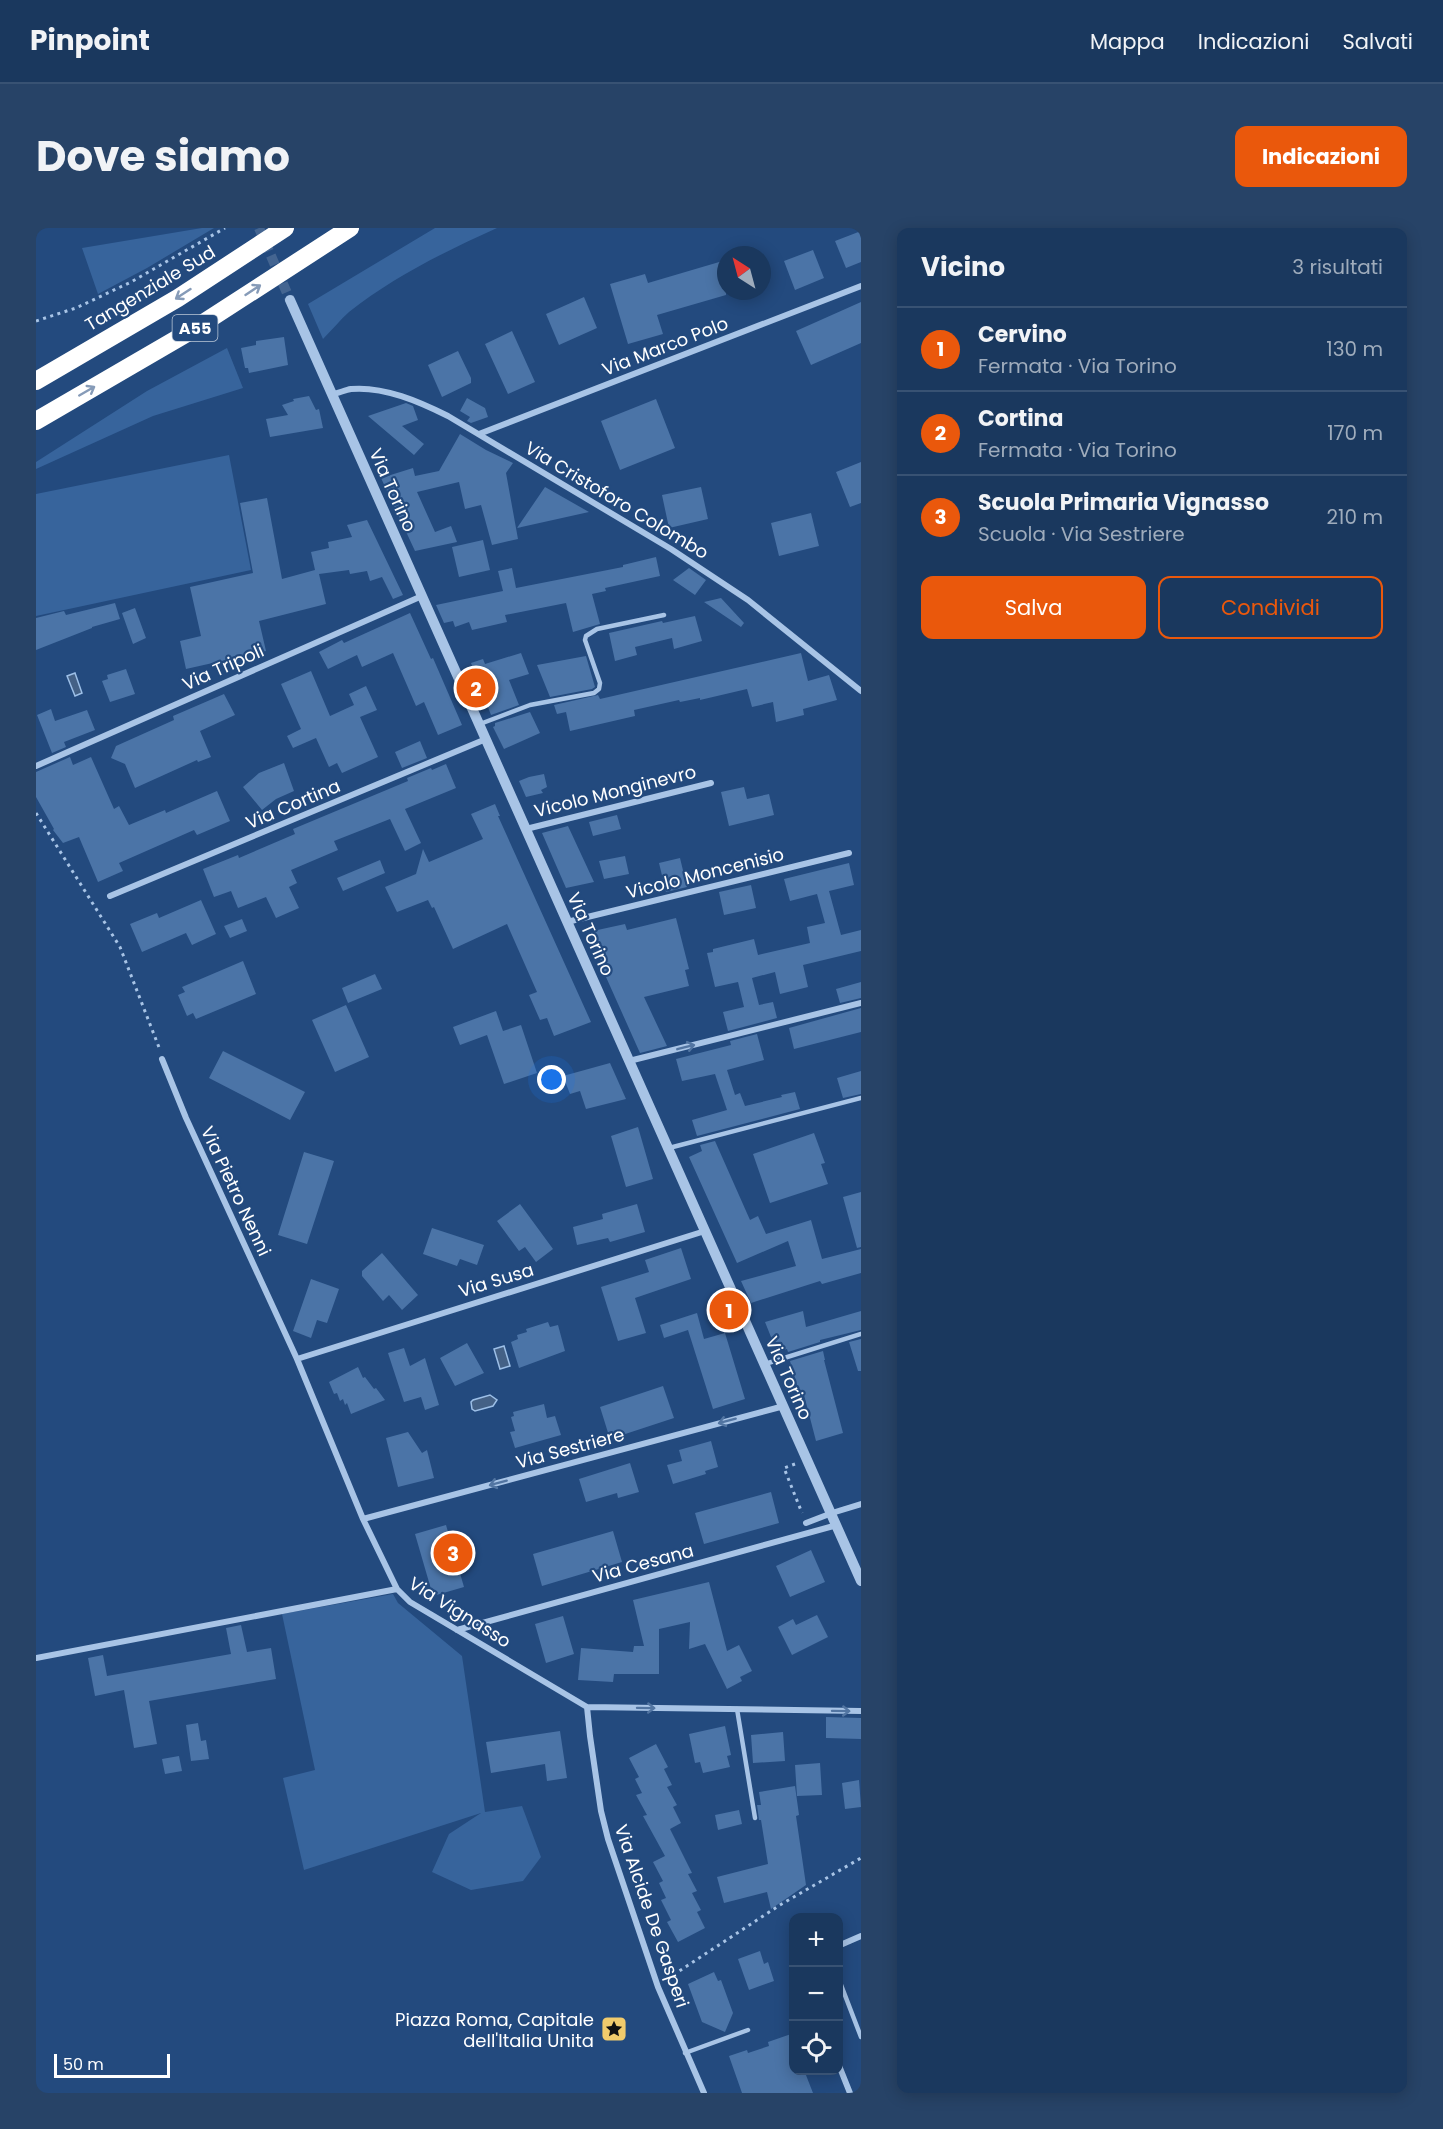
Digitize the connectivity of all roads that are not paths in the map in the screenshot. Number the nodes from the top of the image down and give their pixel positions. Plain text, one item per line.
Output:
1 (285, 228) edge
2 (350, 228) edge
3 (861, 286) edge
4 (290, 300) tunnel mouth
5 (36, 381) edge
6 (333, 394) junction
7 (36, 421) edge
8 (479, 434) junction
9 (422, 596) junction
10 (664, 615) dead end
11 (861, 691) edge
12 (480, 724) junction
13 (486, 739) junction
14 (36, 766) edge
15 (711, 783) dead end
16 (526, 829) junction
17 (849, 853) dead end
18 (110, 896) dead end
19 (567, 922) junction
20 (861, 1003) edge
21 (162, 1059) road end
22 (629, 1061) junction
23 (861, 1098) edge
24 (668, 1149) junction
25 (705, 1231) junction
26 (861, 1334) edge
27 (297, 1359) junction
28 (765, 1364) junction
29 (784, 1406) junction
30 (861, 1504) edge
31 (832, 1513) junction
32 (363, 1519) junction
33 (806, 1523) road end
34 (837, 1525) junction
35 (861, 1581) edge
36 (397, 1589) junction
37 (457, 1630) junction
38 (36, 1658) edge
39 (587, 1707) junction
40 (737, 1709) junction
41 (861, 1711) edge
42 (755, 1818) dead end
43 (861, 1936) edge
44 (843, 1944) edge
45 (843, 1990) edge
46 (748, 2030) dead end
47 (861, 2037) edge
48 (685, 2053) junction
49 (843, 2075) edge
50 (704, 2093) edge
51 (850, 2093) edge

1 -> 5 highway, Tangenziale Sud / A55
7 -> 2 highway, A55
3 - 8 street, Via Marco Polo
4 - 6 street, Via Torino
6 - 8 street, Via Cristoforo Colombo
6 - 9 street, Via Torino
8 - 11 street, Via Cristoforo Colombo
9 - 12 street, Via Torino
9 - 14 street, Via Tripoli
10 - 12 lane
12 - 13 street, Via Torino
13 - 16 street, Via Torino
13 - 18 street, Via Cortina
15 - 16 street, Vicolo Monginevro
16 - 19 street, Via Torino
17 - 19 street, Vicolo Moncenisio
19 - 22 street, Via Torino
22 -> 20 street
21 - 27 street, Via Pietro Nenni
22 - 24 street, Via Torino
23 - 24 lane
24 - 25 street, Via Torino
25 - 27 street, Via Susa
25 - 28 street, Via Torino
26 - 28 lane
27 - 32 street, Via Pietro Nenni
28 - 29 street, Via Torino
29 - 31 street, Via Torino
29 -> 32 street, Via Sestriere
30 - 31 street
31 - 33 street
31 - 34 street, Via Torino
32 - 36 street, Via Pietro Nenni
34 - 35 street, Via Torino
34 - 37 street, Via Cesana
36 - 37 street, Via Vignasso
36 - 38 street, Via Vignasso
37 - 39 street, Via Vignasso
39 -> 40 street, Via Vignasso
39 - 48 street, Via Alcide De Gasperi
40 -> 41 street, Via Vignasso
40 - 42 lane
43 - 44 street
45 - 47 lane
46 - 48 lane
48 - 50 street, Via Alcide De Gasperi
49 - 51 street

